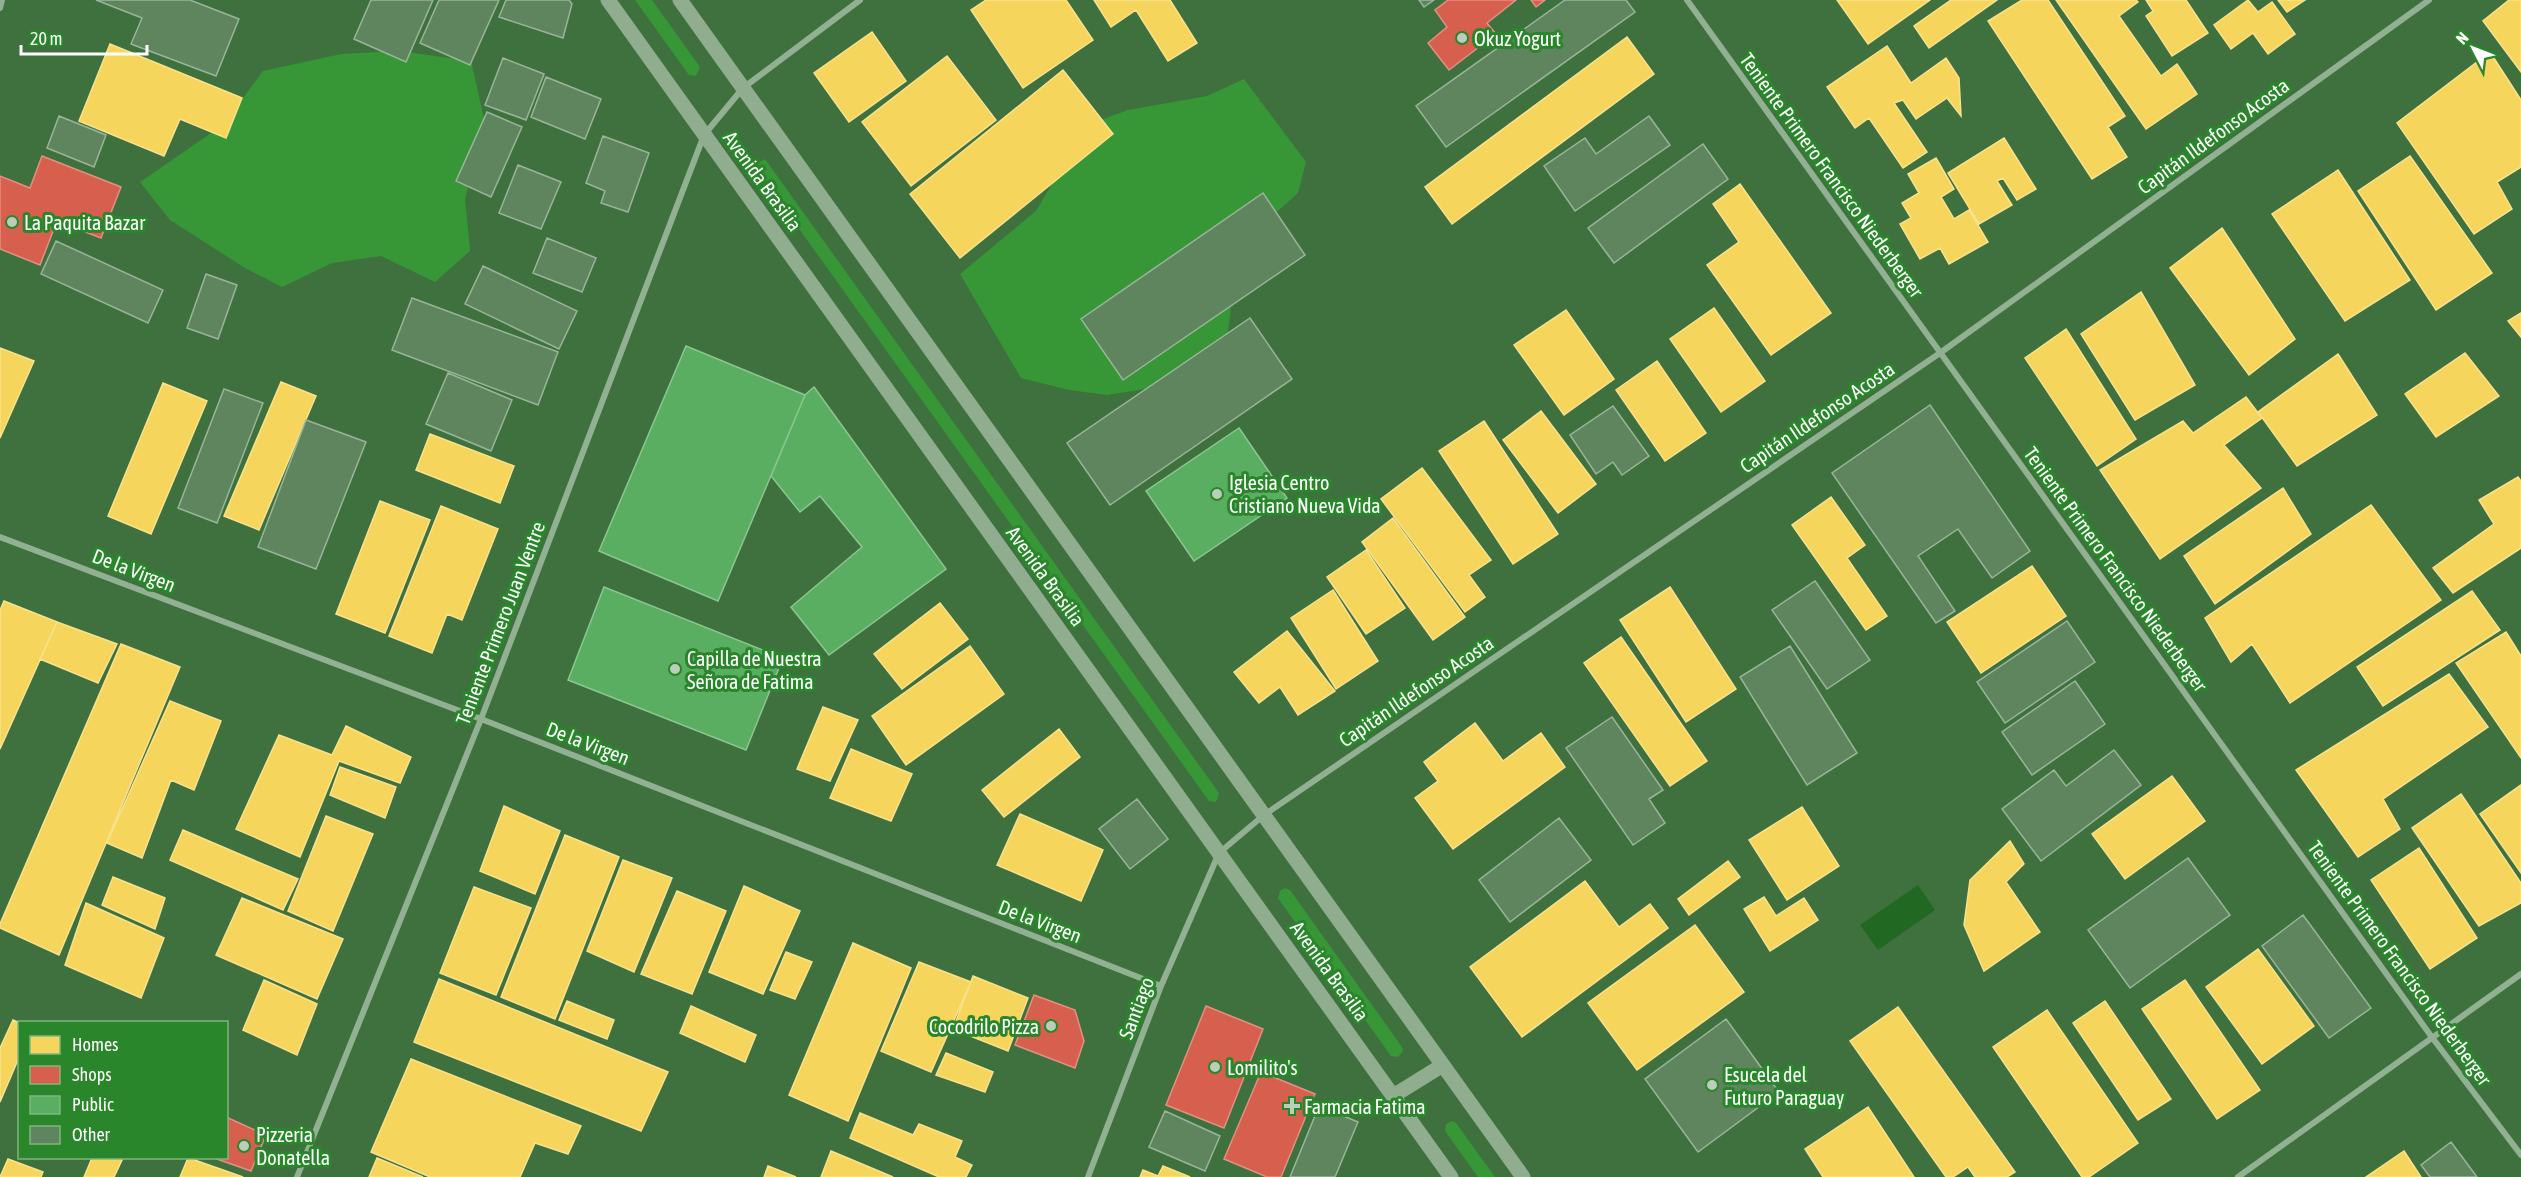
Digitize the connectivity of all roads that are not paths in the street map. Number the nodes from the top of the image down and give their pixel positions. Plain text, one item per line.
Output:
1 (2, 0) edge
2 (608, 0) edge
3 (680, 0) edge
4 (860, 0) edge
5 (1688, 0) edge
6 (2429, 0) edge
7 (0, 8) edge
8 (743, 88) junction
9 (704, 135) junction
10 (1940, 353) junction
11 (0, 537) edge
12 (481, 719) junction
13 (1264, 815) junction
14 (1219, 853) junction
15 (2521, 974) edge
16 (1161, 986) junction
17 (2431, 1036) junction
18 (1443, 1065) junction
19 (1393, 1096) junction
20 (2521, 1155) edge
21 (297, 1177) edge
22 (1088, 1177) edge
23 (1451, 1177) edge
24 (1523, 1177) edge
25 (2238, 1177) edge

1 - 7 street
2 - 9 main road, Avenida Brasilia
3 - 8 main road, Avenida Brasilia
4 - 8 street, Teniente Primero Juan Ventre
5 - 10 street, Teniente Primero Francisco Niederberger
6 - 10 street, Capitán Ildefonso Acosta
8 - 9 street, Teniente Primero Juan Ventre
8 - 13 main road, Avenida Brasilia
9 - 12 street, Teniente Primero Juan Ventre
9 - 14 main road, Avenida Brasilia
10 - 13 street, Capitán Ildefonso Acosta
10 - 17 street, Teniente Primero Francisco Niederberger
11 - 12 street, De la Virgen
12 - 16 street, De la Virgen
12 - 21 street, Teniente Primero Juan Ventre
13 - 14 street, Capitán Ildefonso Acosta
13 - 18 main road, Avenida Brasilia
14 - 16 street, Santiago
14 - 19 main road, Avenida Brasilia
15 - 17 street
16 - 22 street, Santiago
17 - 20 street, Teniente Primero Francisco Niederberger
17 - 25 street
18 - 19 main road
18 - 24 main road, Avenida Brasilia
19 - 23 main road, Avenida Brasilia

